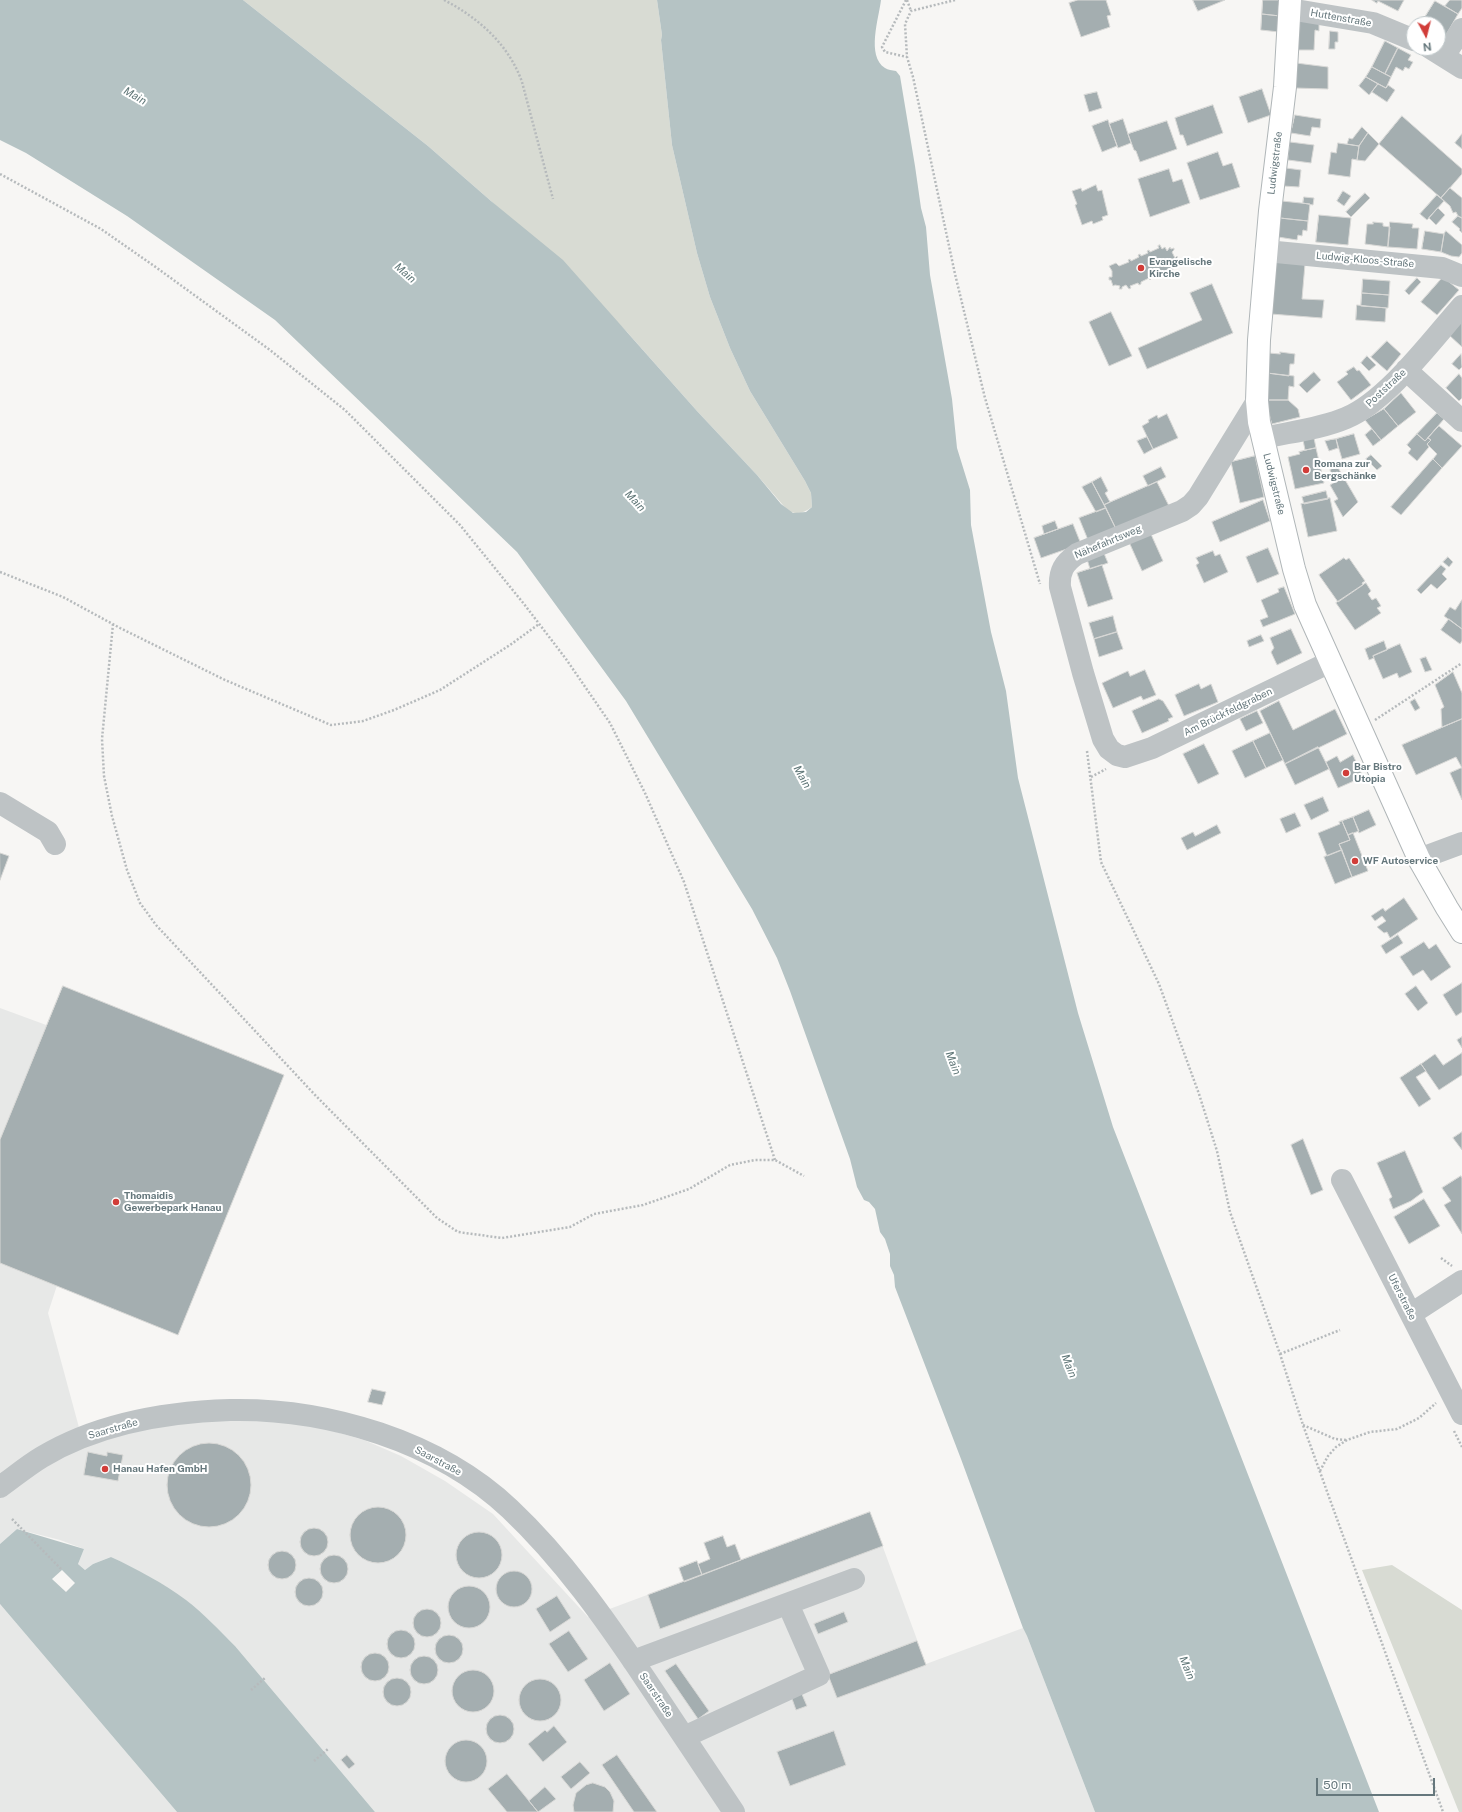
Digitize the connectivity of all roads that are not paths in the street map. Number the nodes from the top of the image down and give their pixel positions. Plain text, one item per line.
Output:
1 (1290, 4) edge
2 (1462, 29) edge
3 (1406, 37) edge
4 (1446, 44) edge
5 (1443, 56) edge
6 (1462, 68) edge
7 (1266, 251) junction
8 (1462, 276) edge
9 (1462, 306) edge
10 (1406, 370) junction
11 (1257, 401) junction
12 (1462, 421) edge
13 (1263, 438) junction
14 (1330, 662) junction
15 (1125, 757) joint
16 (0, 803) edge
17 (1462, 843) edge
18 (55, 844) dead end
19 (1419, 859) junction
20 (1462, 932) edge
21 (1342, 1180) dead end
22 (1457, 1274) edge
23 (1411, 1314) junction
24 (1452, 1393) edge
25 (1462, 1414) edge
26 (0, 1487) edge
27 (854, 1580) dead end
28 (788, 1604) junction
29 (633, 1661) junction
30 (684, 1737) junction
31 (734, 1812) edge

1 - 3 street, Huttenstraße
1 - 7 main road, Ludwigstraße
2 - 4 street
5 - 6 street
7 - 8 street, Ludwig-Kloos-Straße
7 - 11 main road, Ludwigstraße
9 - 10 street, Poststraße
10 - 12 street
10 - 13 street, Poststraße
11 - 13 main road, Ludwigstraße
11 - 15 street, Nähefahrtsweg
13 - 14 main road, Ludwigstraße
14 - 15 street, Am Brückfeldgraben
14 - 19 main road, Ludwigstraße
16 - 18 street
17 - 19 street
19 - 20 main road, Ludwigstraße
21 - 23 street, Uferstraße
22 - 23 street
23 - 24 street, Uferstraße
24 - 25 street, Uferstraße
26 - 29 street, Saarstraße
27 - 28 street
28 - 29 street
28 - 30 street
29 - 30 street, Saarstraße
30 - 31 street, Saarstraße

